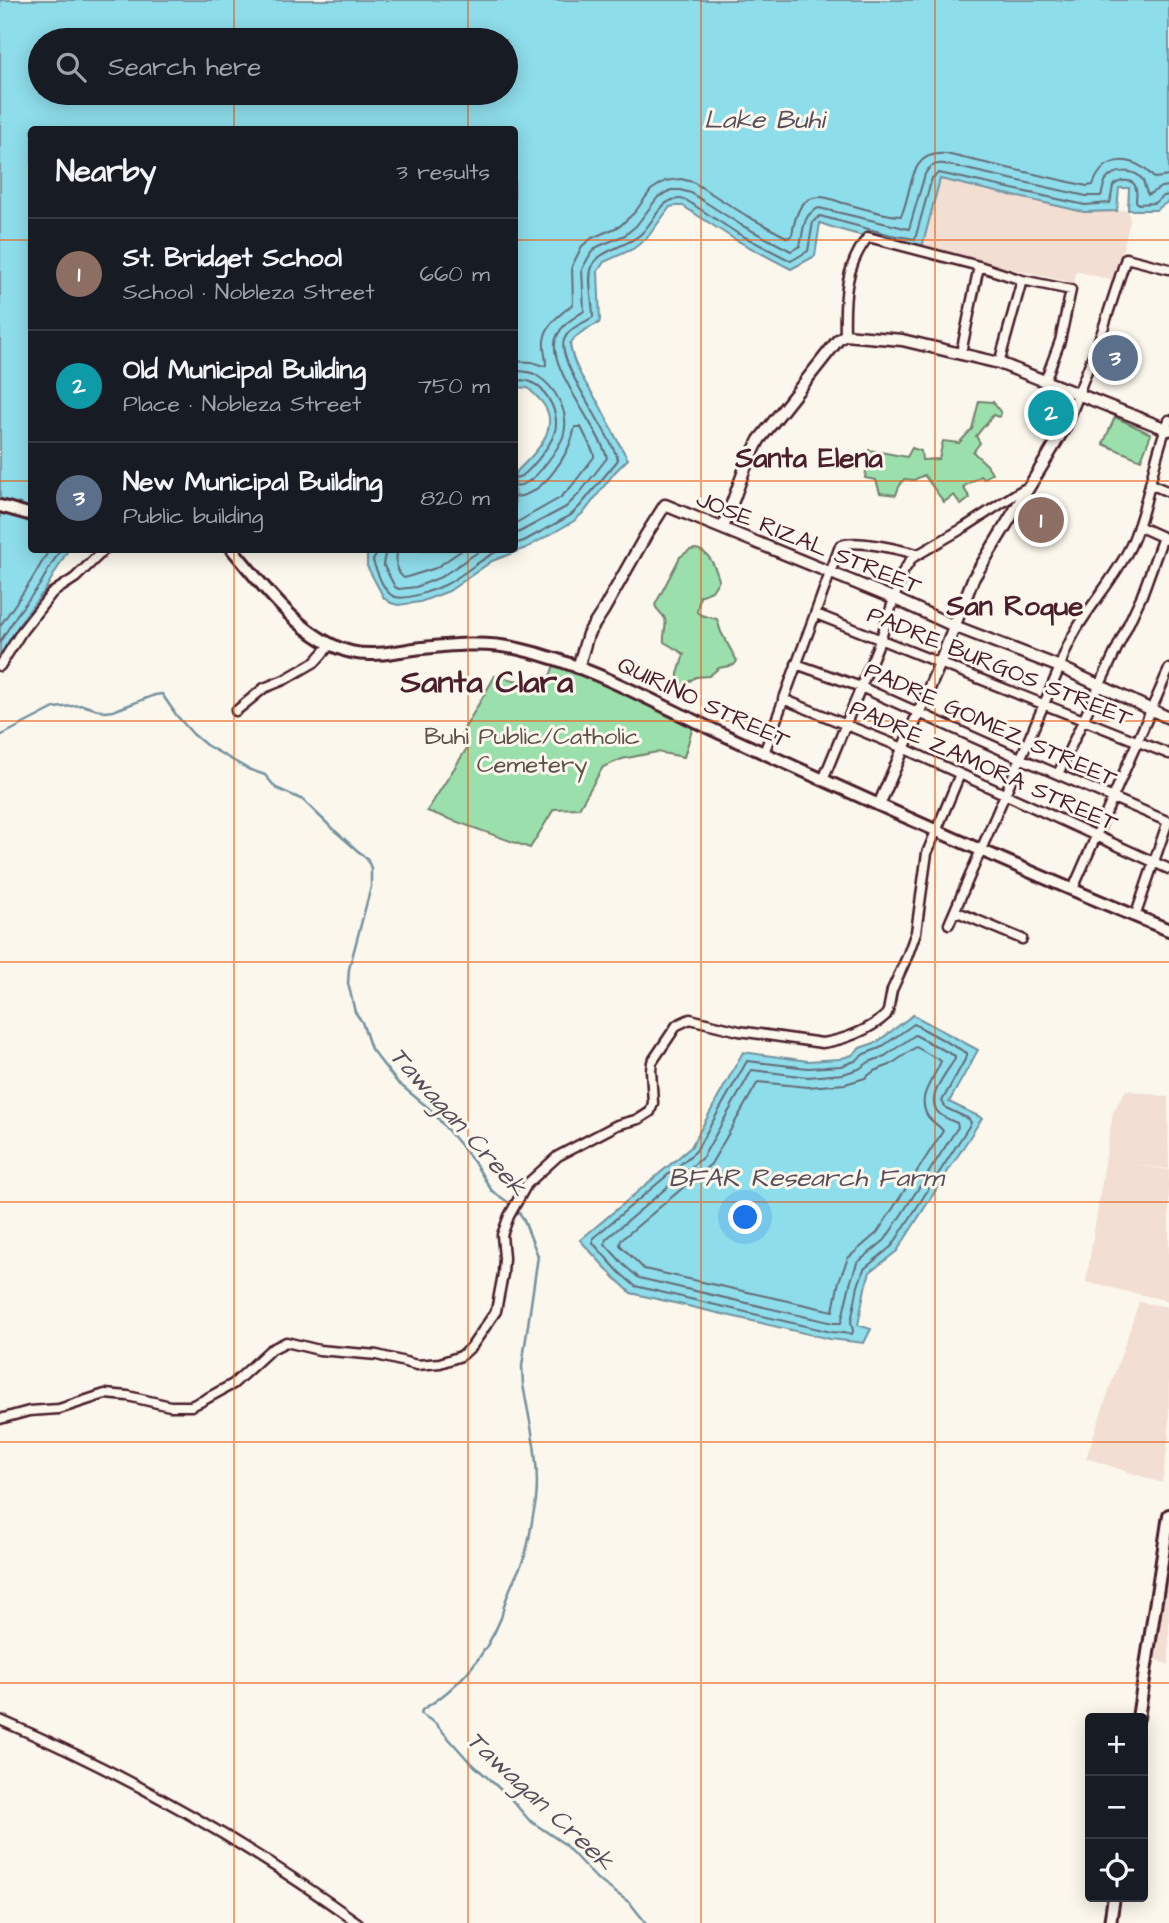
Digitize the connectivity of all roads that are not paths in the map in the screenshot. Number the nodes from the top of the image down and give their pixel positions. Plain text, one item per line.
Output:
1 (979, 266) junction
2 (1169, 269) edge
3 (1022, 280) junction
4 (845, 335) junction
5 (961, 353) junction
6 (999, 363) junction
7 (1045, 381) junction
8 (1078, 394) junction
9 (1168, 426) edge
10 (1150, 484) junction
11 (1028, 487) junction
12 (1169, 492) edge
13 (0, 506) edge
14 (28, 514) edge
15 (1138, 526) junction
16 (723, 528) junction
17 (1166, 539) edge
18 (101, 553) edge
19 (236, 553) edge
20 (917, 554) junction
21 (830, 573) junction
22 (895, 599) junction
23 (816, 614) junction
24 (954, 625) junction
25 (881, 638) junction
26 (331, 644) junction
27 (940, 663) junction
28 (796, 664) junction
29 (0, 666) edge
30 (1060, 667) junction
31 (578, 668) junction
32 (1169, 669) edge
33 (1100, 685) junction
34 (861, 687) junction
35 (783, 699) junction
36 (1043, 704) junction
37 (1150, 709) junction
38 (236, 711) dead end
39 (919, 712) junction
40 (1169, 718) edge
41 (1084, 719) junction
42 (846, 724) junction
43 (1137, 741) junction
44 (903, 748) junction
45 (765, 753) junction
46 (1169, 754) edge
47 (1020, 758) junction
48 (960, 774) junction
49 (1058, 774) junction
50 (823, 780) junction
51 (1006, 794) junction
52 (1112, 798) junction
53 (878, 805) junction
54 (1169, 822) edge
55 (936, 830) junction
56 (1096, 836) junction
57 (981, 851) junction
58 (1155, 862) junction
59 (1169, 869) edge
60 (1073, 889) junction
61 (955, 911) junction
62 (1135, 917) junction
63 (949, 924) dead end
64 (1169, 930) edge
65 (1022, 939) dead end
66 (0, 1419) edge
67 (1169, 1515) edge
68 (1139, 1713) edge
69 (0, 1720) edge
70 (1113, 1902) edge
71 (358, 1923) edge
72 (1111, 1923) edge

1 - 3 street
1 - 4 street
1 - 5 street
2 - 8 street
3 - 6 street
3 - 7 street
4 - 5 street
4 - 16 street
5 - 6 street
6 - 7 street
7 - 8 street
8 - 9 street
8 - 11 street
9 - 10 street
10 - 12 street
10 - 15 street
11 - 20 street
11 - 24 street
13 - 14 main road
15 - 17 street
15 - 30 street
16 - 21 street, JOSE RIZAL STREET
16 - 31 street, JOSE RIZAL STREET
17 - 33 street
18 - 29 street
19 - 26 main road, QUIRINO STREET
20 - 21 street
20 - 22 street
21 - 22 street, JOSE RIZAL STREET
21 - 23 street
22 - 24 street, JOSE RIZAL STREET
22 - 25 street
23 - 25 street, PADRE BURGOS STREET
23 - 28 street
24 - 27 street
24 - 30 street, JOSE RIZAL STREET
25 - 27 street, PADRE BURGOS STREET
25 - 34 street
26 - 31 main road, QUIRINO STREET
26 - 38 street
27 - 36 street, PADRE BURGOS STREET
27 - 39 street
28 - 34 street, PADRE GOMEZ STREET
28 - 35 street
30 - 33 street, JOSE RIZAL STREET
30 - 36 street
31 - 45 main road, QUIRINO STREET
32 - 37 street
33 - 37 street, JOSE RIZAL STREET
33 - 41 street
34 - 39 street, PADRE GOMEZ STREET
34 - 42 street
35 - 42 street, PADRE ZAMORA STREET
35 - 45 street
36 - 41 street, PADRE BURGOS STREET
36 - 47 street
37 - 40 street, JOSE RIZAL STREET
37 - 43 street
39 - 44 street
39 - 47 street, PADRE GOMEZ STREET
41 - 43 street, PADRE BURGOS STREET
41 - 49 street
42 - 44 street, PADRE ZAMORA STREET
42 - 50 street
43 - 46 street, PADRE BURGOS STREET
43 - 52 street
44 - 48 street, PADRE ZAMORA STREET
44 - 53 street
45 - 50 main road, QUIRINO STREET
47 - 49 street, PADRE GOMEZ STREET
47 - 51 street
48 - 51 street, PADRE ZAMORA STREET
48 - 55 street
49 - 52 street, PADRE GOMEZ STREET
50 - 53 main road, QUIRINO STREET
51 - 56 street, PADRE ZAMORA STREET
51 - 57 street
52 - 54 street, PADRE GOMEZ STREET
52 - 56 street
53 - 55 main road, QUIRINO STREET
54 - 58 street
55 - 57 main road, QUIRINO STREET
55 - 66 street
56 - 58 street, PADRE ZAMORA STREET
56 - 60 street
57 - 60 main road, QUIRINO STREET
57 - 61 street
58 - 59 street, PADRE ZAMORA STREET
58 - 62 street
60 - 62 main road, QUIRINO STREET
61 - 63 street
61 - 65 street
62 - 64 main road, QUIRINO STREET
67 - 68 main road
69 - 71 street
70 - 72 main road

